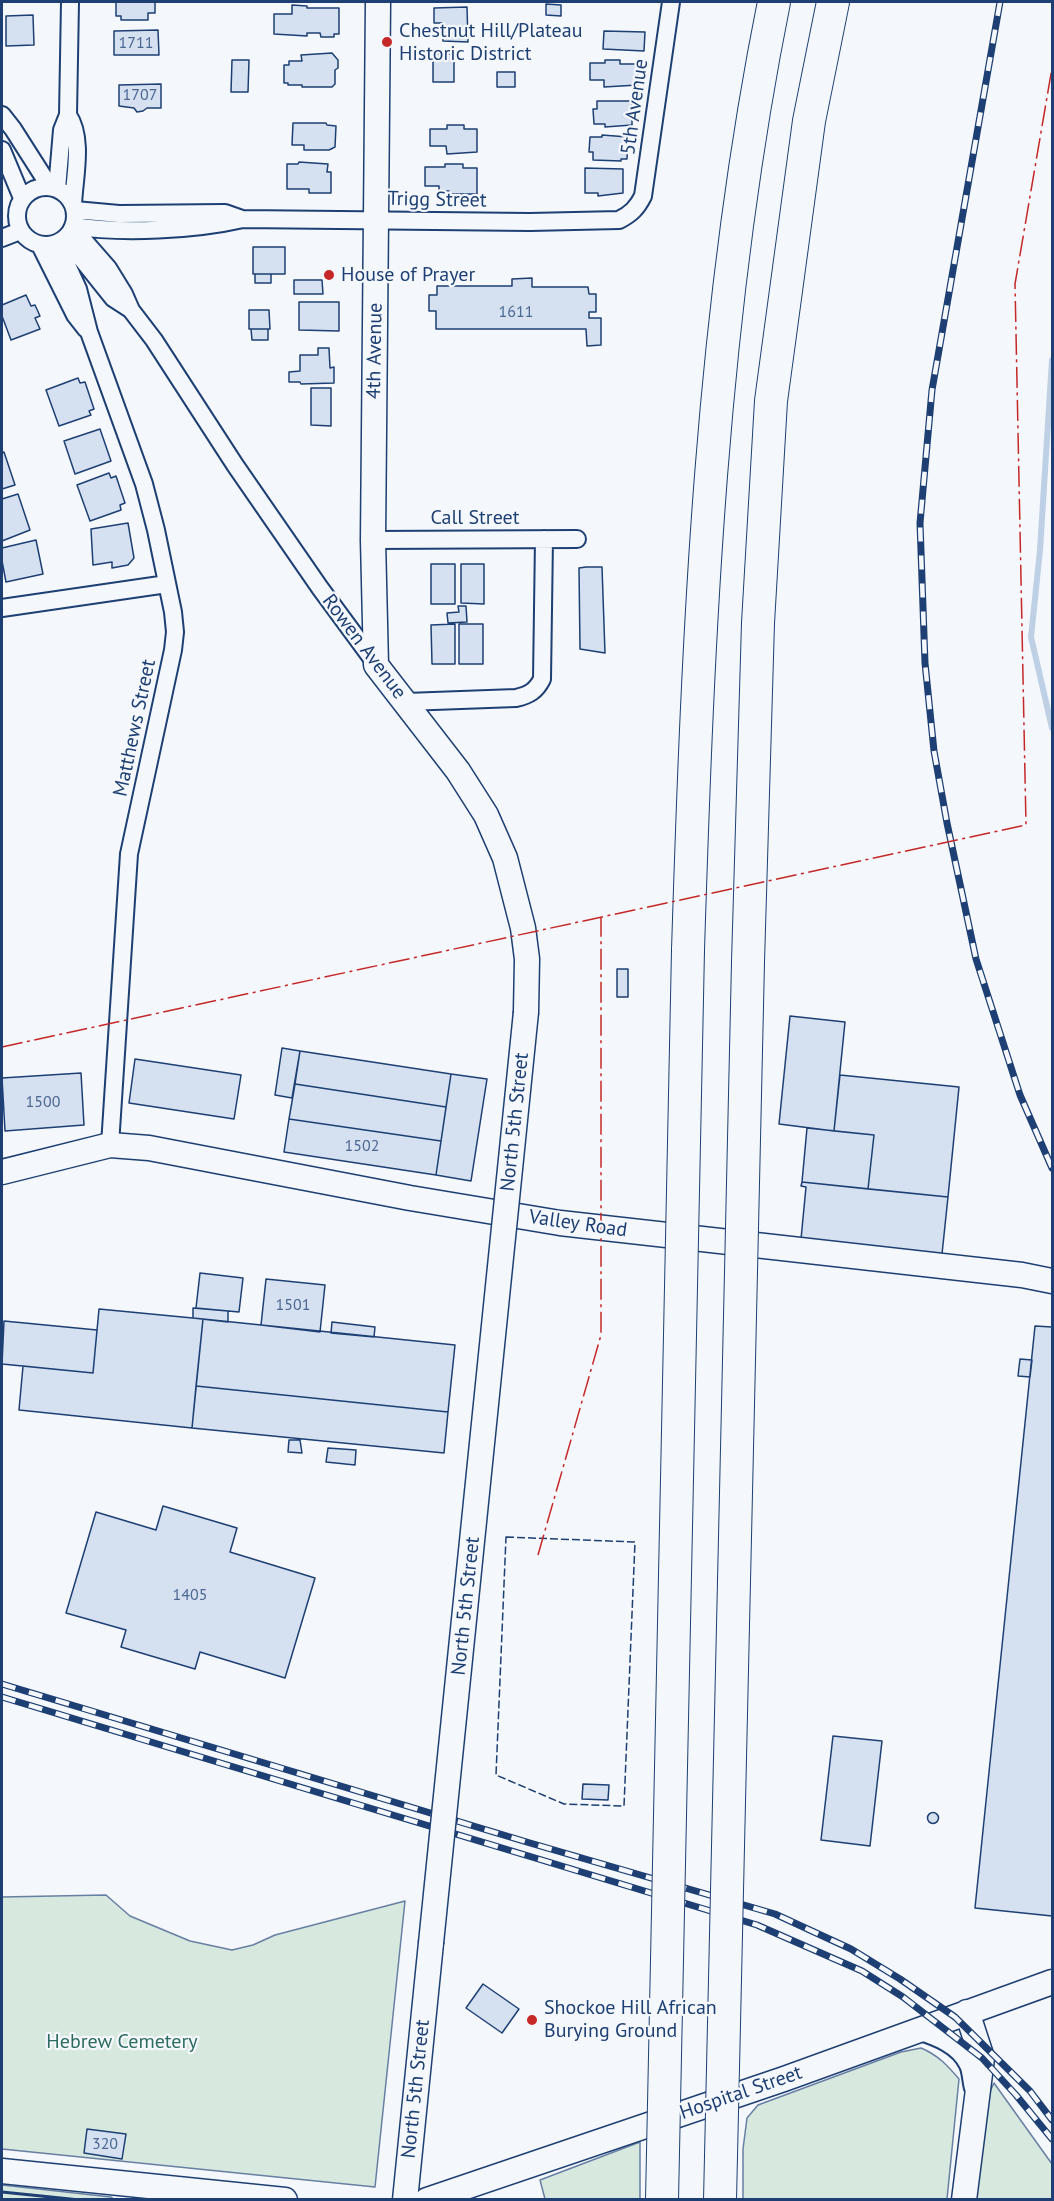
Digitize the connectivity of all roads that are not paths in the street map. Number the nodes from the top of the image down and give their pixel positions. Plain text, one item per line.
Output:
1 (70, 2) edge
2 (378, 2) edge
3 (671, 2) edge
4 (774, 2) edge
5 (833, 2) edge
6 (2, 115) edge
7 (68, 116) junction
8 (2, 150) edge
9 (53, 188) junction
10 (22, 198) junction
11 (629, 215) joint
12 (376, 220) junction
13 (69, 225) junction
14 (20, 231) junction
15 (2, 238) edge
16 (39, 245) junction
17 (89, 332) junction
18 (544, 539) junction
19 (577, 539) dead end
20 (373, 540) junction
21 (167, 584) junction
22 (2, 608) edge
23 (376, 665) junction
24 (406, 702) junction
25 (526, 1012) joint
26 (110, 1145) junction
27 (2, 1172) edge
28 (1053, 1281) edge
29 (1053, 1982) edge
30 (967, 2012) junction
31 (918, 2031) junction
32 (976, 2097) junction
33 (2, 2171) edge
34 (153, 2193) edge
35 (285, 2199) edge
36 (405, 2199) edge
37 (427, 2199) edge
38 (662, 2199) edge
39 (720, 2199) edge
40 (964, 2199) edge

1 - 7 street
2 - 12 main road, 4th Avenue
3 - 11 street, 5th Avenue
4 - 38 highway, bridge
5 - 39 highway, bridge
6 - 9 street
7 - 9 street
7 - 13 street
8 - 10 street
9 - 10 street
9 - 13 street
10 - 14 street
11 - 12 street, Trigg Street
12 - 13 street, Trigg Street
12 - 20 main road, 4th Avenue
13 - 16 street
13 - 17 street, Matthews Street
13 - 23 street, Rowen Avenue
14 - 15 street
14 - 16 street
16 - 17 street, Matthews Street
17 - 21 street, Matthews Street
18 - 19 street, Call Street
18 - 20 street, Call Street
18 - 24 street
20 - 23 main road, 4th Avenue
21 - 22 street
21 - 26 street, Matthews Street
23 - 24 main road, Rowen Avenue
24 - 25 main road, Rowen Avenue
25 - 36 main road, North 5th Street, bridge
26 - 27 main road, Valley Road
26 - 28 main road, Valley Road
29 - 30 main road, Hospital Street
30 - 31 main road, Hospital Street
30 - 32 main road
31 - 32 street
31 - 37 main road, Hospital Street
32 - 40 main road
33 - 34 main road
34 - 35 main road

